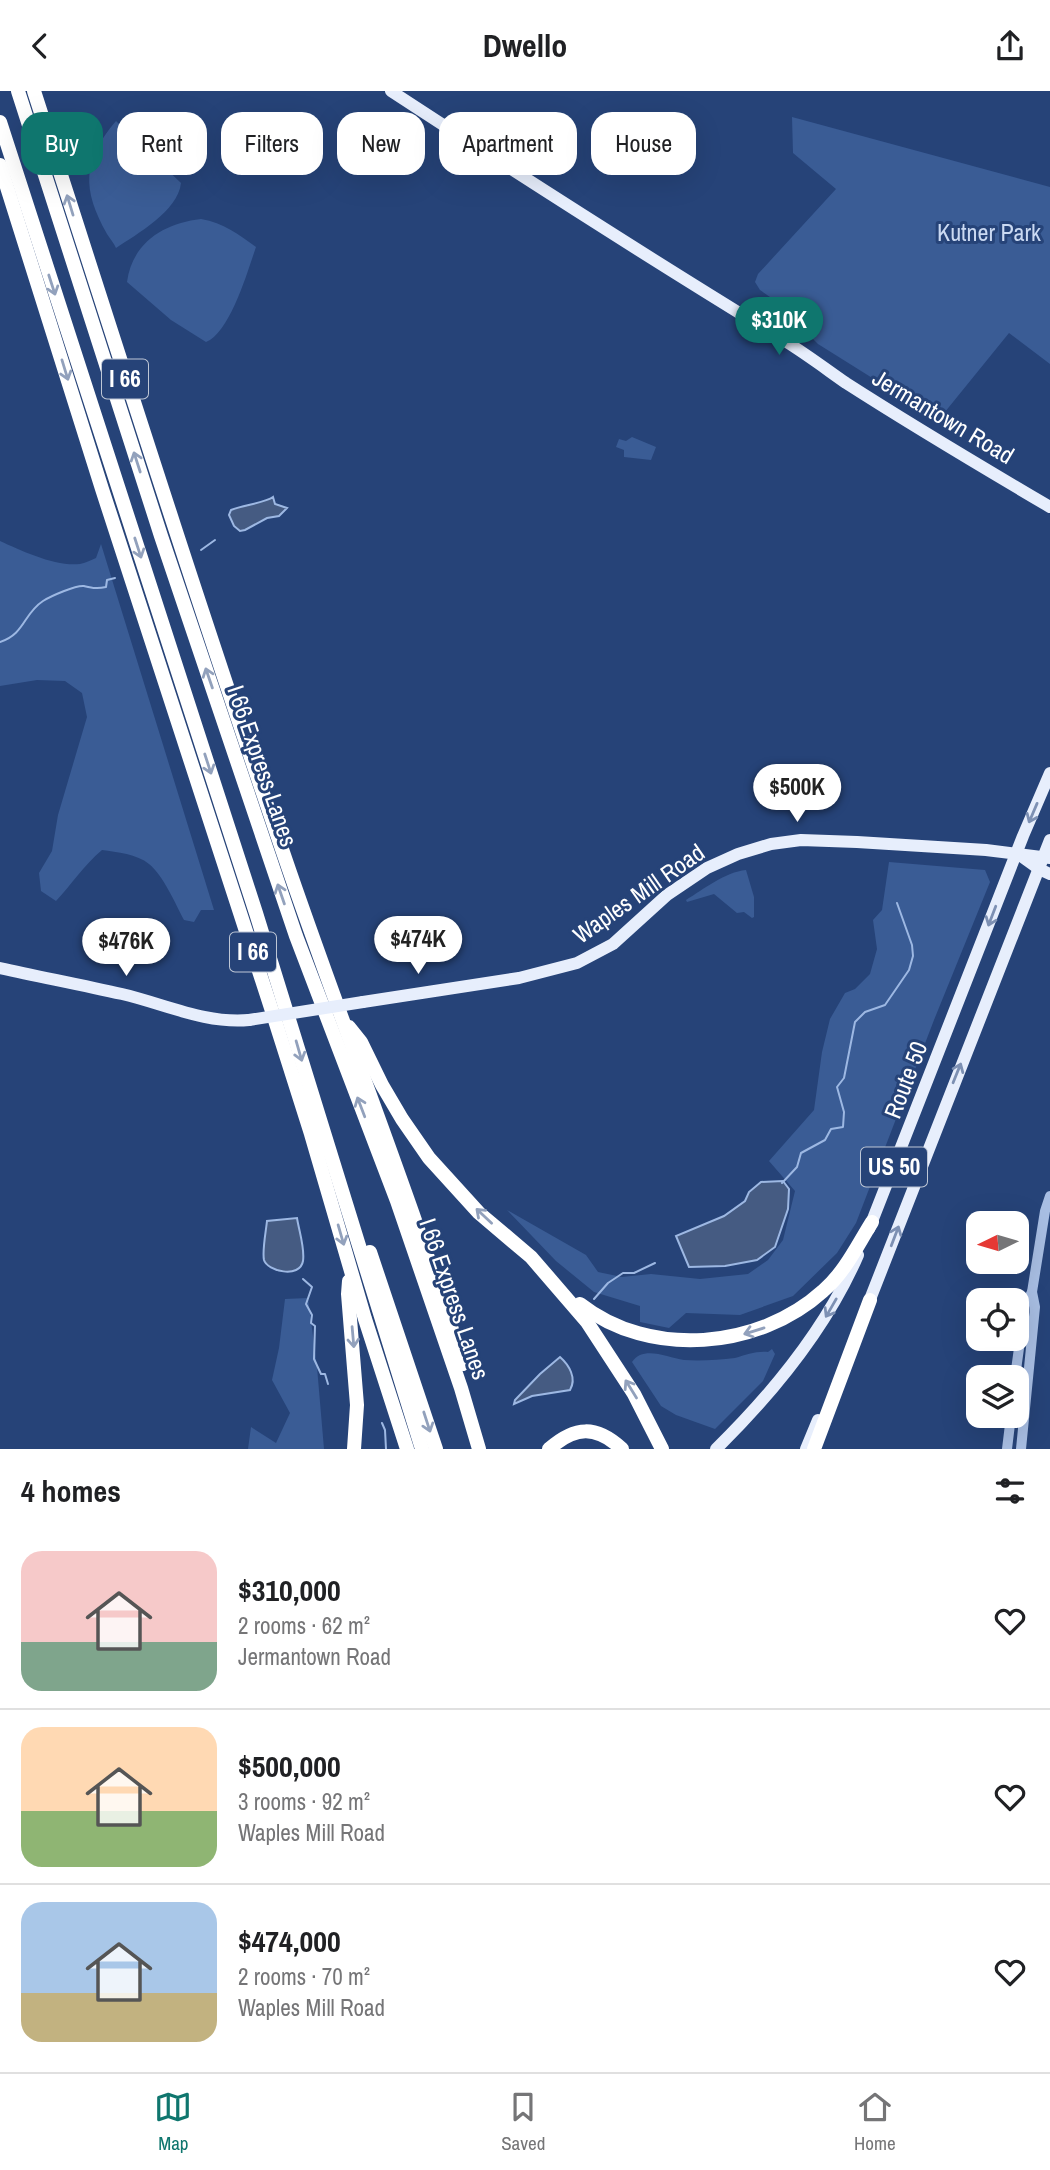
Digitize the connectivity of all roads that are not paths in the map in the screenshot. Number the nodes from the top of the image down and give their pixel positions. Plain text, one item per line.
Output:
1 (18, 91) edge
2 (34, 91) edge
3 (391, 91) edge
4 (0, 122) edge
5 (0, 165) edge
6 (1050, 507) edge
7 (1050, 773) edge
8 (1050, 840) edge
9 (1017, 853) junction
10 (1047, 857) edge
11 (1044, 872) edge
12 (0, 968) edge
13 (341, 1017) junction
14 (314, 1104) junction
15 (1050, 1196) edge
16 (872, 1222) junction
17 (1046, 1229) edge
18 (531, 1258) junction
19 (351, 1269) junction
20 (1032, 1292) junction
21 (870, 1300) junction
22 (1017, 1365) edge
23 (461, 1388) junction
24 (1010, 1428) edge
25 (354, 1449) edge
26 (407, 1449) edge
27 (422, 1449) edge
28 (436, 1449) edge
29 (470, 1449) edge
30 (479, 1449) edge
31 (489, 1449) edge
32 (549, 1449) edge
33 (622, 1449) edge
34 (662, 1449) edge
35 (716, 1449) edge
36 (806, 1449) edge
37 (814, 1449) edge
38 (1007, 1449) edge
39 (1021, 1449) edge

23 -> 1 highway, I 66 Express Lanes
13 -> 2 highway, I 66
3 - 6 main road, Jermantown Road
4 -> 14 highway, I 66 Express Lanes
5 -> 19 highway, I 66
7 -> 9 main road, Route 50 / US 50
8 - 10 main road, Route 50 / US 50
9 - 10 main road, Waples Mill Road
9 - 11 main road
9 - 12 main road, Waples Mill Road, bridge
9 -> 16 main road, Route 50 / US 50
10 - 11 main road, Route 50 / US 50
21 -> 11 main road, Route 50 / US 50
18 -> 13 highway
13 - 31 highway, I 66
14 - 27 highway, I 66 Express Lanes
14 -> 28 highway
15 - 17 street
16 -> 18 highway
16 -> 35 main road, Route 50 / US 50
17 - 20 street
34 -> 18 highway
19 -> 25 highway
19 - 26 highway, I 66
20 - 22 street
20 - 39 street
21 - 36 main road, Route 50 / US 50
21 - 37 highway
23 - 29 highway
23 - 30 highway, I 66 Express Lanes
24 - 38 street
32 - 33 highway

